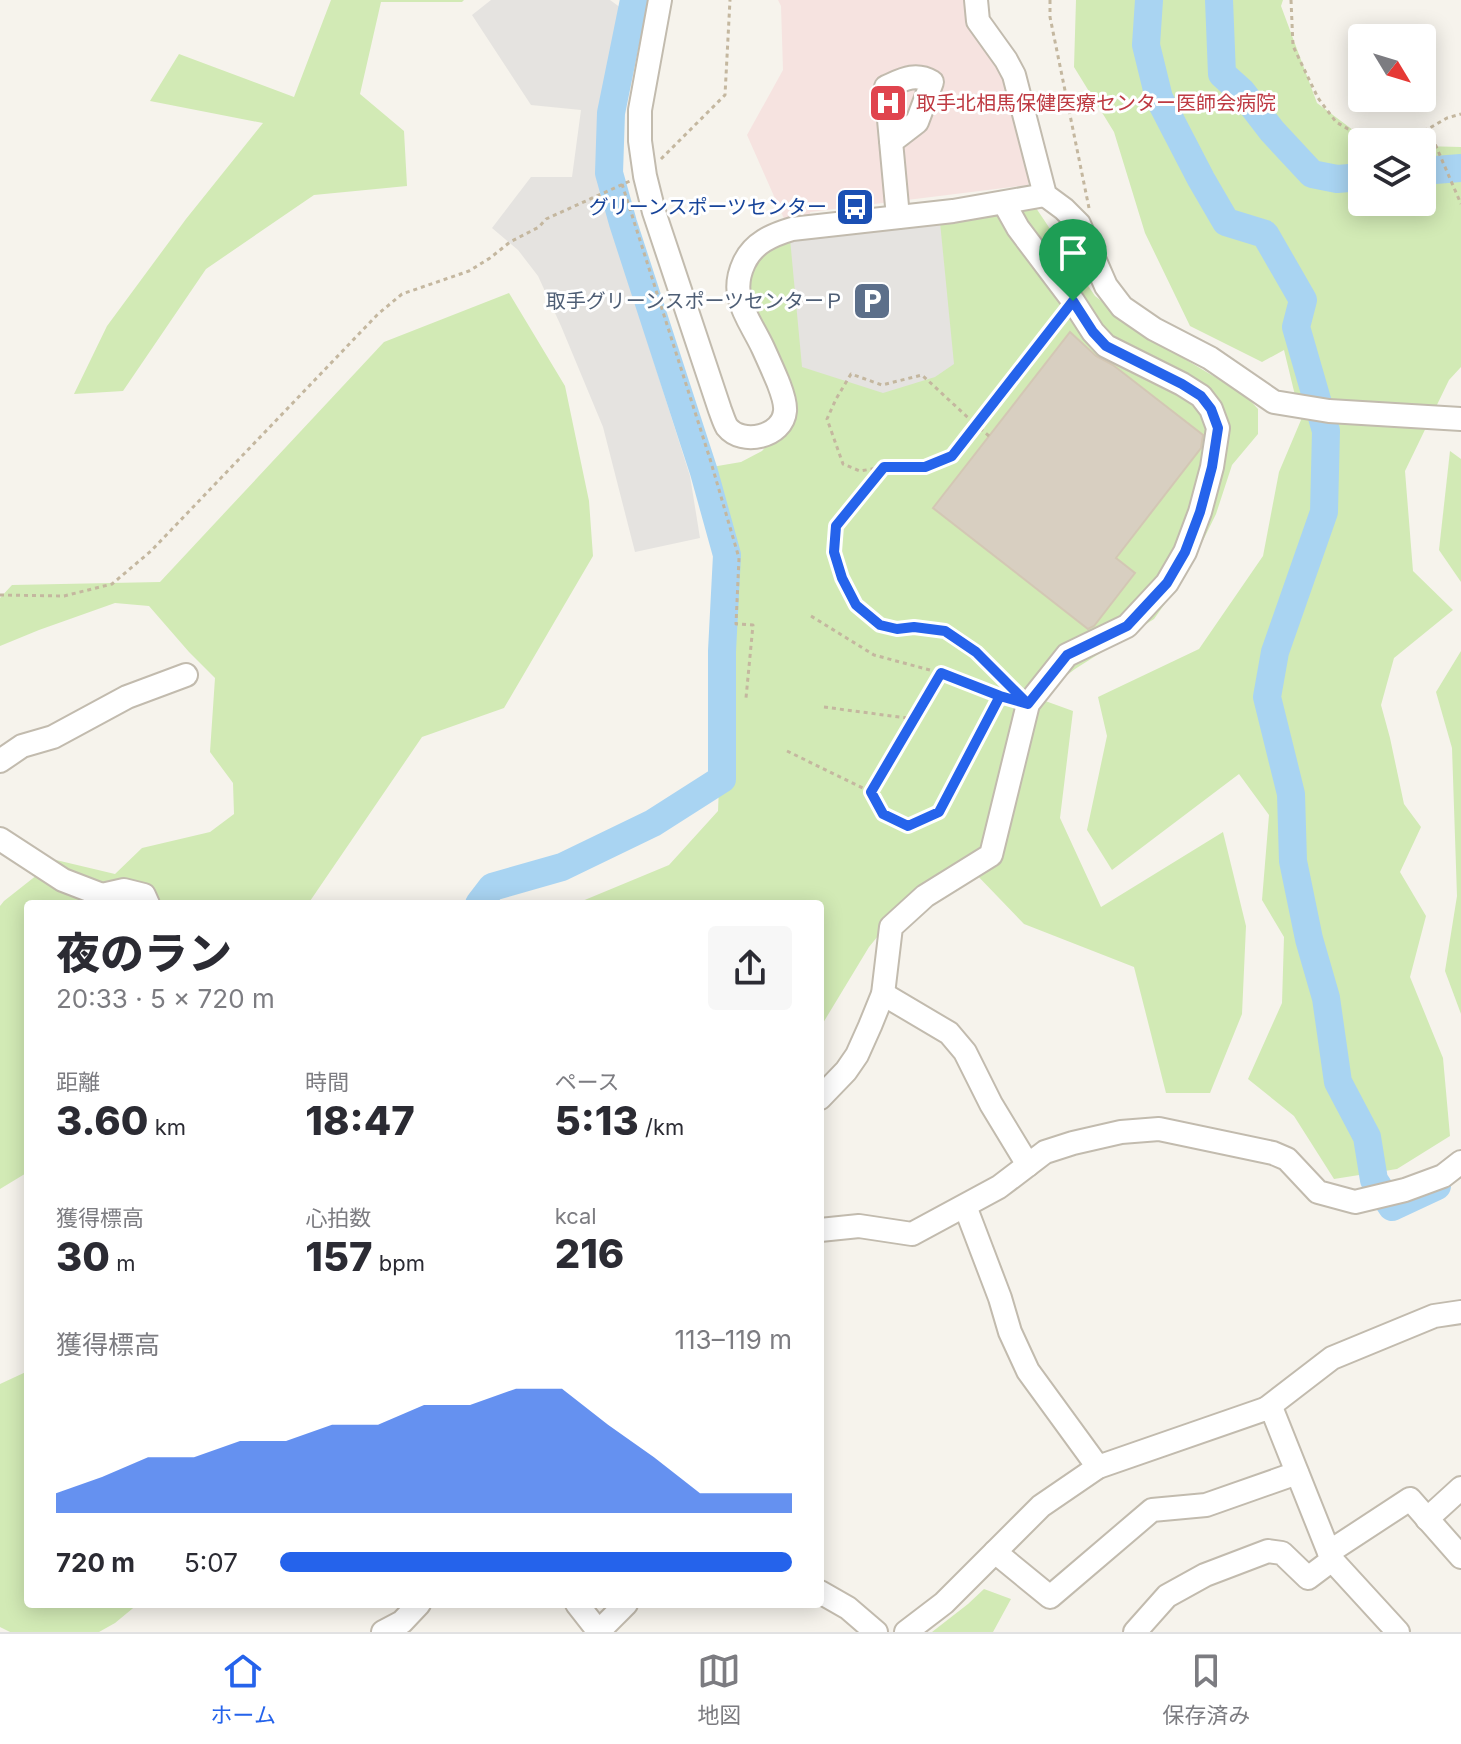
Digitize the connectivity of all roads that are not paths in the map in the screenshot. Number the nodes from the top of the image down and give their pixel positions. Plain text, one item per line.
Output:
1 (660, 0) edge
2 (976, 0) edge
3 (891, 142) dead end
4 (1045, 195) junction
5 (1004, 203) junction
6 (898, 217) junction
7 (1461, 419) edge
8 (186, 675) dead end
9 (0, 761) edge
10 (0, 839) edge
11 (146, 900) edge
12 (883, 994) junction
13 (824, 1094) edge
14 (1461, 1162) edge
15 (1028, 1165) junction
16 (965, 1206) junction
17 (824, 1230) edge
18 (1461, 1312) edge
19 (1267, 1408) junction
20 (1098, 1467) junction
21 (1297, 1473) junction
22 (1461, 1488) edge
23 (1427, 1519) junction
24 (995, 1552) junction
25 (1331, 1556) junction
26 (1461, 1557) edge
27 (824, 1594) edge
28 (415, 1608) edge
29 (580, 1608) edge
30 (622, 1608) edge
31 (383, 1632) edge
32 (599, 1632) edge
33 (876, 1632) edge
34 (906, 1632) edge
35 (1135, 1632) edge
36 (1398, 1632) edge

1 - 6 street
2 - 4 street
3 - 6 street
4 - 5 street
4 - 7 street
5 - 6 street
5 - 12 street
8 - 9 street
10 - 11 street
12 - 13 street
12 - 15 street
14 - 15 street
15 - 16 street
16 - 17 street
16 - 20 street
18 - 19 street
19 - 20 street
19 - 21 street
20 - 24 street
21 - 24 street
21 - 25 street
22 - 23 street
23 - 25 street
23 - 26 street
24 - 34 street
25 - 35 street
25 - 36 street
27 - 33 street
28 - 31 street
29 - 32 street
30 - 32 street

